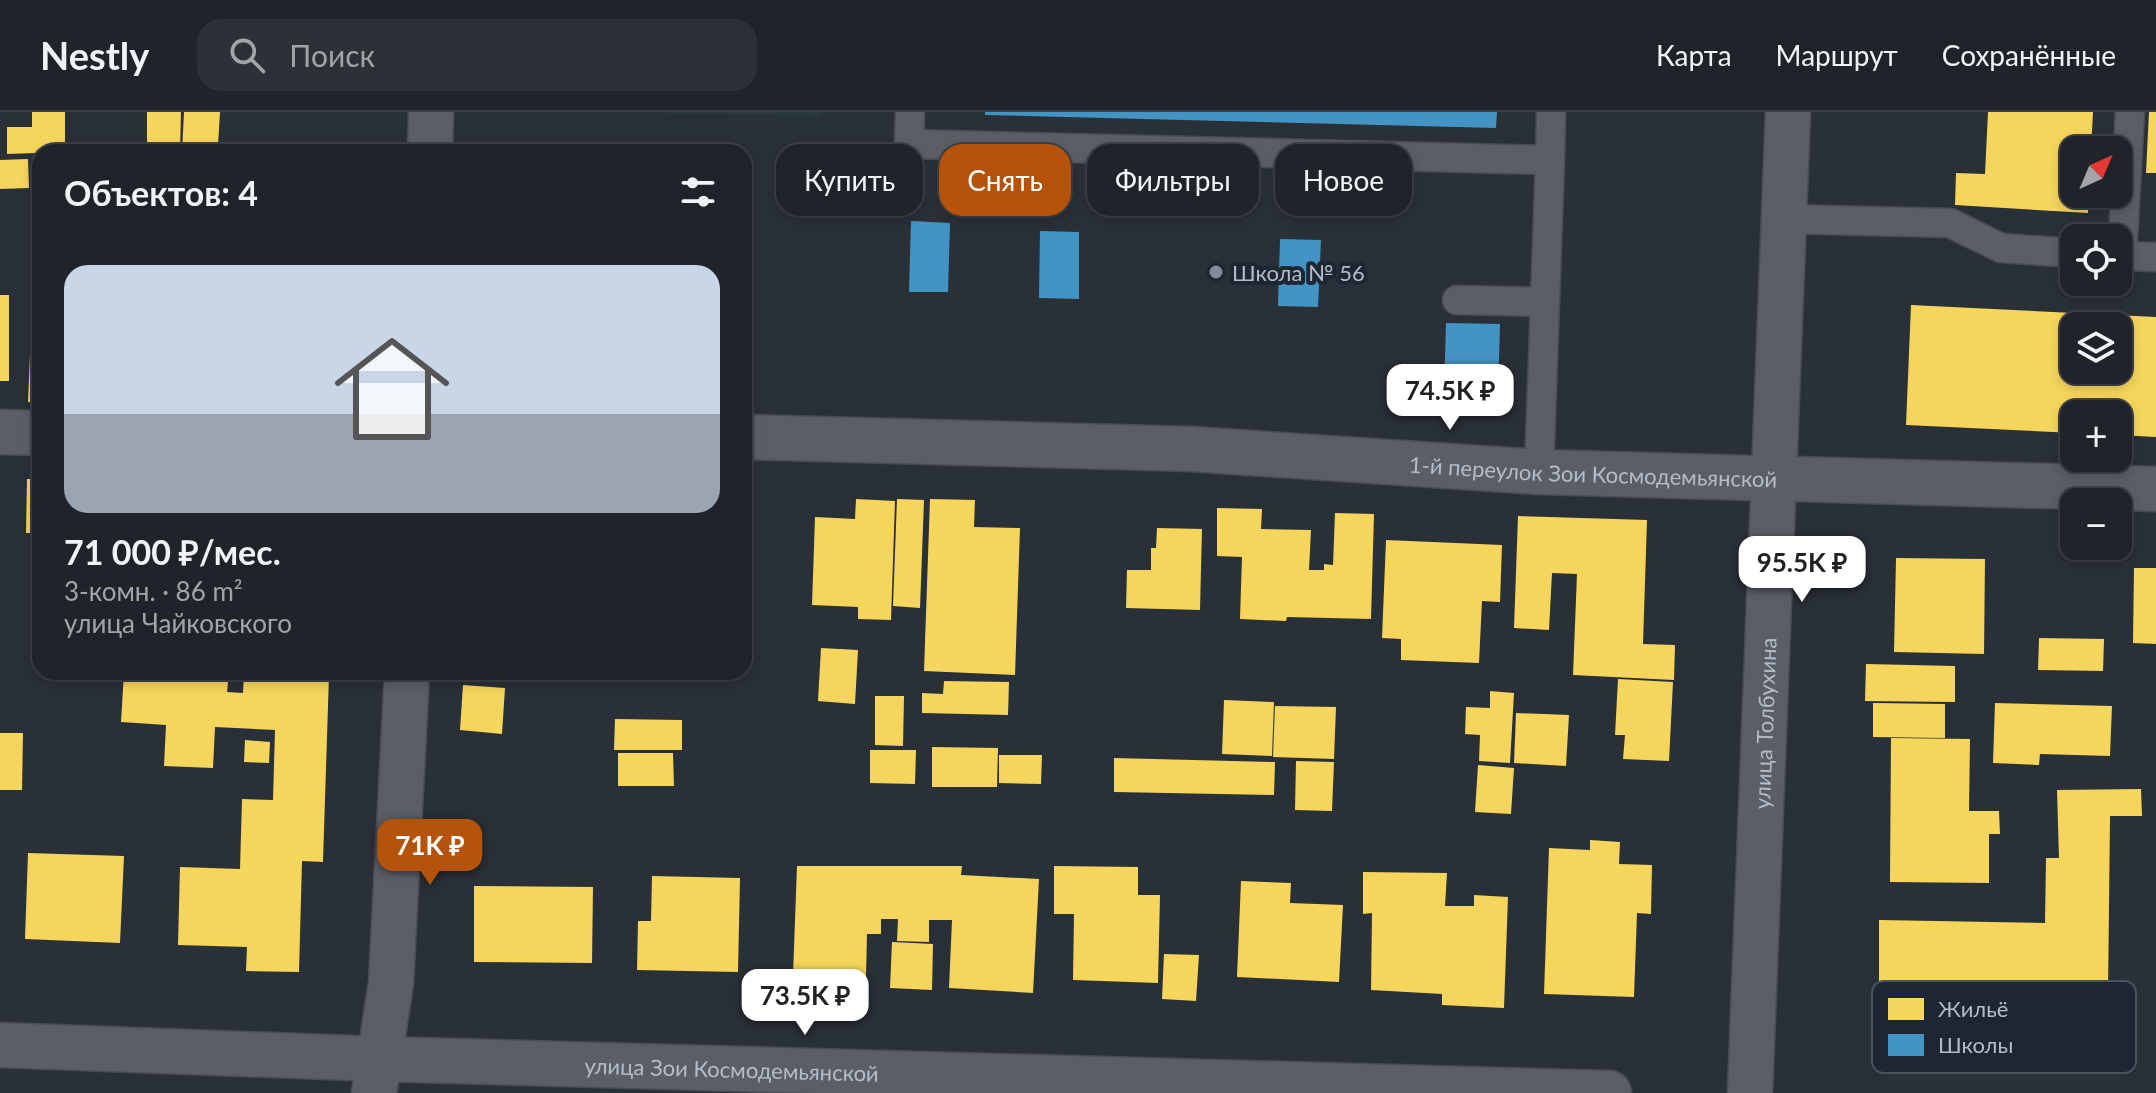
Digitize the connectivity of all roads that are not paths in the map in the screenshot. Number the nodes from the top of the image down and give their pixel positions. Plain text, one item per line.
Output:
1 (431, 112) edge
2 (910, 112) edge
3 (1551, 112) edge
4 (1788, 112) edge
5 (2130, 112) edge
6 (430, 144) edge
7 (1550, 160) junction
8 (1783, 219) junction
9 (2122, 224) edge
10 (2060, 252) edge
11 (2132, 256) edge
12 (2156, 257) edge
13 (1457, 300) dead end
14 (1545, 302) junction
15 (0, 432) edge
16 (32, 433) edge
17 (752, 437) edge
18 (1539, 472) junction
19 (1773, 479) junction
20 (2156, 489) edge
21 (407, 680) edge
22 (0, 1045) edge
23 (377, 1076) edge
24 (1609, 1093) edge
25 (1750, 1093) edge

1 - 6 street
2 - 7 lane
3 - 7 lane
4 - 8 street, улица Толбухина
5 - 9 lane
7 - 14 lane
8 - 10 lane
8 - 19 street, улица Толбухина
11 - 12 lane
13 - 14 lane
14 - 18 lane
15 - 16 street
17 - 18 street, 1-й переулок Зои Космодемьянской
18 - 19 street, 1-й переулок Зои Космодемьянской
19 - 20 street, 1-й переулок Зои Космодемьянской
19 - 25 street, улица Толбухина
21 - 23 street
22 - 23 street, улица Зои Космодемьянской
23 - 24 street, улица Зои Космодемьянской

